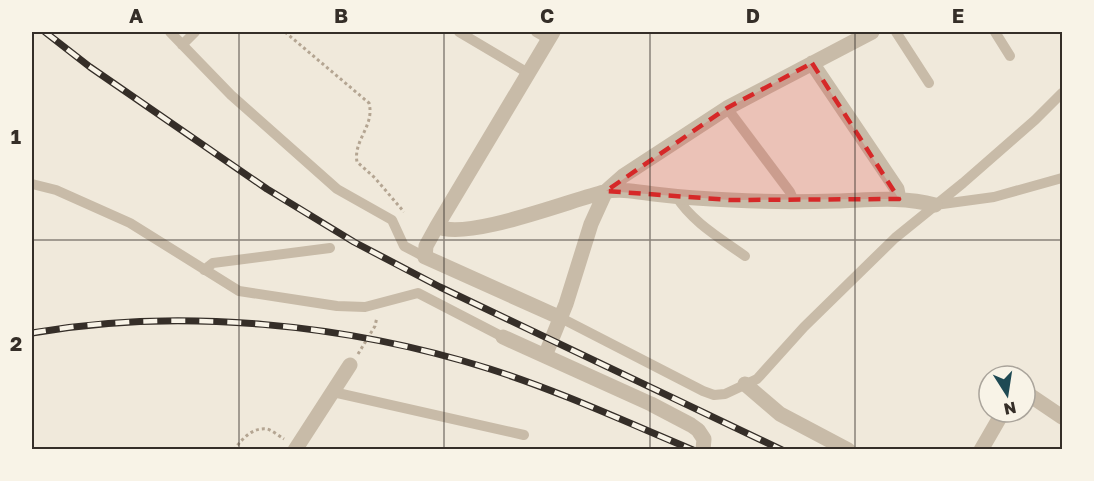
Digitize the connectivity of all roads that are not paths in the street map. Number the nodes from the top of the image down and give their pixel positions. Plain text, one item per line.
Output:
1 (170, 32) edge
2 (195, 32) edge
3 (459, 32) edge
4 (872, 32) edge
5 (896, 32) edge
6 (995, 32) edge
7 (546, 34) edge
8 (182, 45) junction
9 (1011, 56) dead end
10 (812, 63) junction
11 (528, 73) junction
12 (929, 82) dead end
13 (1062, 93) edge
14 (727, 108) junction
15 (1062, 178) edge
16 (32, 184) edge
17 (606, 191) junction
18 (676, 196) junction
19 (899, 199) junction
20 (794, 201) junction
21 (935, 205) junction
22 (437, 226) junction
23 (330, 248) dead end
24 (745, 256) dead end
25 (425, 257) junction
26 (204, 270) junction
27 (561, 318) junction
28 (503, 337) joint
29 (545, 356) junction
30 (350, 365) road end
31 (745, 384) junction
32 (333, 392) junction
33 (1037, 400) edge
34 (1062, 417) edge
35 (996, 424) edge
36 (524, 435) dead end
37 (296, 448) edge
38 (703, 450) edge
39 (848, 450) edge
40 (981, 450) edge

1 - 8 lane
2 - 8 lane
3 - 11 lane
4 - 10 street
5 - 12 lane
6 - 9 lane
7 - 11 street
8 - 25 lane
10 - 14 street
10 - 19 street
11 - 22 street
13 - 21 lane
14 - 17 street
14 - 20 lane
15 - 21 lane
16 - 26 lane
17 - 18 street
17 - 22 street
17 - 27 street
18 - 20 street
18 - 24 lane
19 - 20 street
19 - 21 street
21 - 31 lane
22 - 25 street
23 - 26 lane
25 - 27 street
26 - 28 lane
27 - 29 street
27 - 31 lane
28 - 29 street
29 - 38 street
30 - 32 street
31 - 39 street
32 - 36 lane
32 - 37 street
33 - 34 street
35 - 40 street

